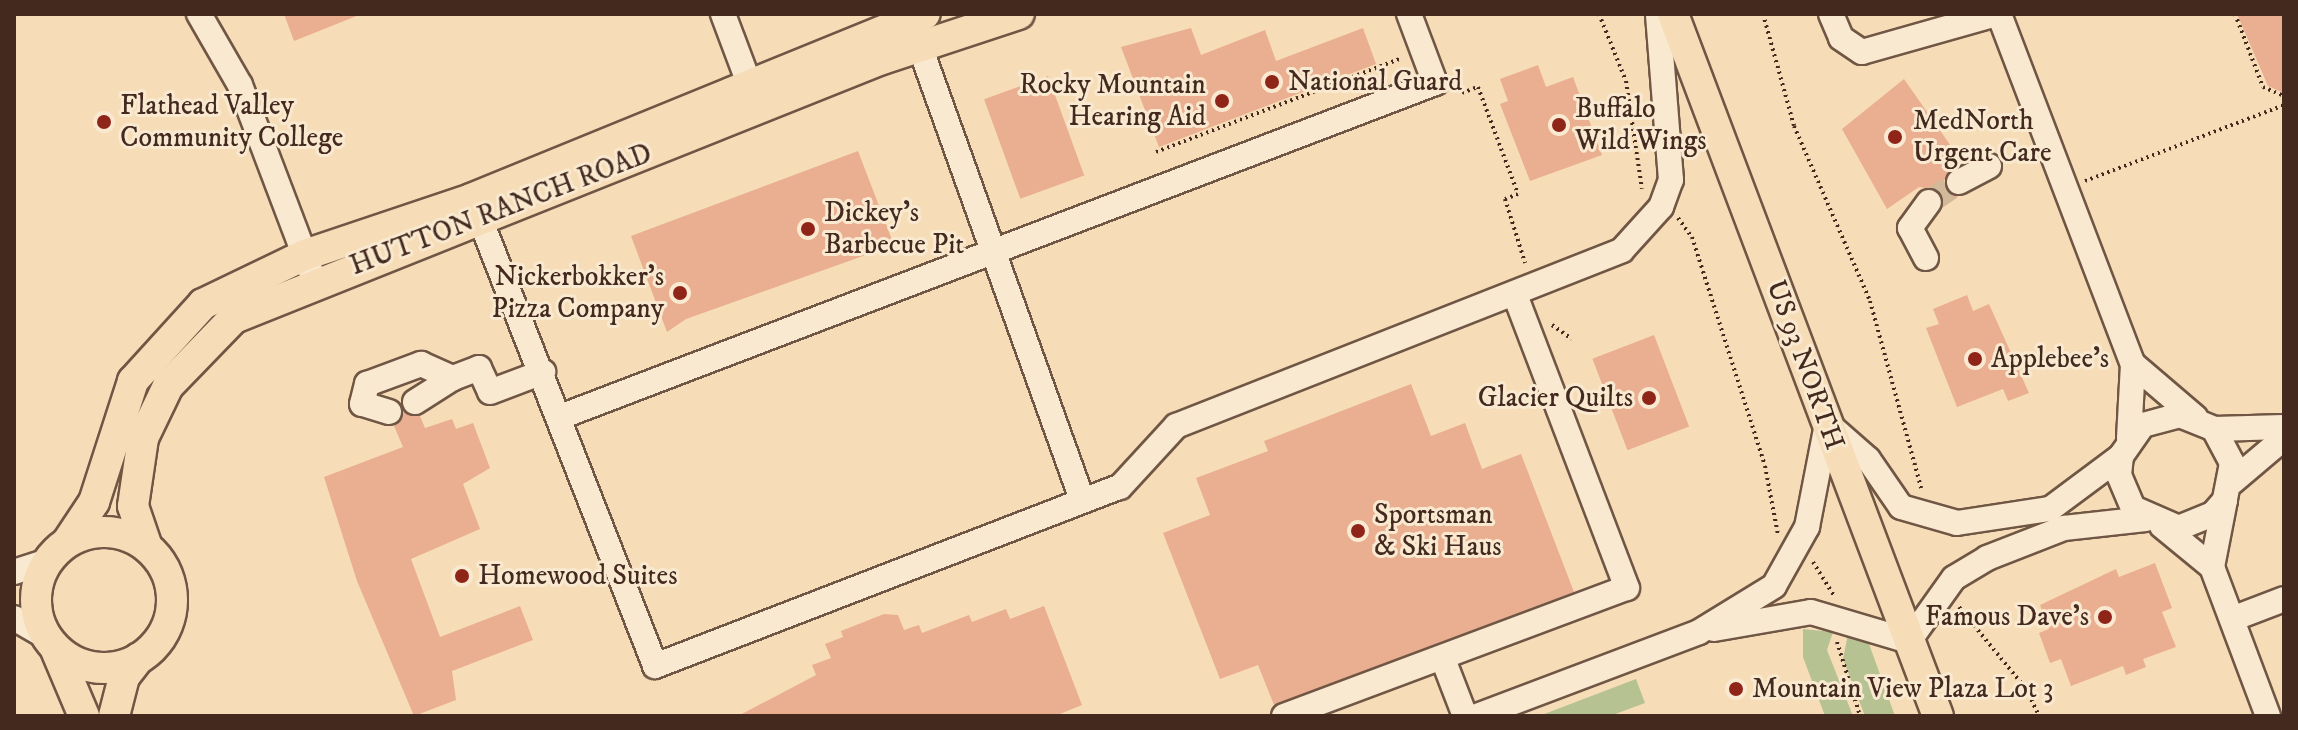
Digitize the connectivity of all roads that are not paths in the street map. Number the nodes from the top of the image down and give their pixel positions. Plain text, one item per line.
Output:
1 (199, 14) edge
2 (723, 14) edge
3 (1019, 14) edge
4 (1409, 14) edge
5 (1658, 14) edge
6 (1673, 14) edge
7 (1831, 14) edge
8 (1998, 14) edge
9 (914, 16) edge
10 (921, 49) junction
11 (749, 83) junction
12 (1989, 166) dead end
13 (1959, 182) tunnel mouth
14 (1929, 202) tunnel mouth
15 (477, 209) junction
16 (990, 253) junction
17 (1926, 258) dead end
18 (310, 269) junction
19 (1523, 289) junction
20 (2133, 364) junction
21 (543, 372) junction
22 (453, 378) junction
23 (415, 402) dead end
24 (389, 412) dead end
25 (560, 417) junction
26 (1827, 424) junction
27 (2206, 424) junction
28 (2284, 427) edge
29 (2284, 438) edge
30 (2125, 447) junction
31 (2228, 491) junction
32 (1083, 501) junction
33 (2154, 523) junction
34 (147, 547) junction
35 (57, 551) junction
36 (2212, 567) junction
37 (14, 572) edge
38 (2284, 599) edge
39 (14, 618) edge
40 (2232, 619) junction
41 (1699, 632) junction
42 (48, 640) junction
43 (1909, 641) junction
44 (139, 658) junction
45 (1443, 659) junction
46 (84, 716) edge
47 (114, 716) edge
48 (1284, 716) edge
49 (1465, 716) edge
50 (1477, 716) edge
51 (1938, 716) edge
52 (2268, 716) edge

1 - 18 lane
2 - 11 lane
3 - 10 main road, HUTTON RANCH ROAD
4 - 16 lane
5 - 19 lane
6 - 26 main road, US 93 NORTH
7 - 8 lane
8 - 20 lane
9 - 10 lane
9 - 11 main road, HUTTON RANCH ROAD
10 - 15 main road, HUTTON RANCH ROAD
10 - 16 lane
11 - 15 main road, HUTTON RANCH ROAD
12 - 13 lane
14 - 17 lane
15 - 18 main road, HUTTON RANCH ROAD
15 - 21 lane
16 - 25 lane
16 - 32 lane
18 - 34 main road, HUTTON RANCH ROAD
18 - 35 main road, HUTTON RANCH ROAD
19 - 32 lane
19 - 45 lane
20 - 27 lane
20 - 30 lane
21 - 22 lane
21 - 25 lane
22 - 23 lane
22 - 24 lane
25 - 32 lane
26 - 30 lane
26 - 41 lane
26 - 43 main road, US 93 NORTH
27 - 28 lane
27 - 30 lane
27 - 31 lane
29 - 31 lane
30 - 33 lane
31 - 33 lane
31 - 36 lane
33 - 36 lane
33 - 43 lane
34 - 35 main road
34 - 44 main road
35 - 37 lane
35 - 42 main road
36 - 40 lane
38 - 40 lane
39 - 42 lane
40 - 52 lane
41 - 43 lane
41 - 50 lane
42 - 44 main road
42 - 46 main road
43 - 51 main road, US 93 NORTH
44 - 47 main road
45 - 48 lane
45 - 49 lane

